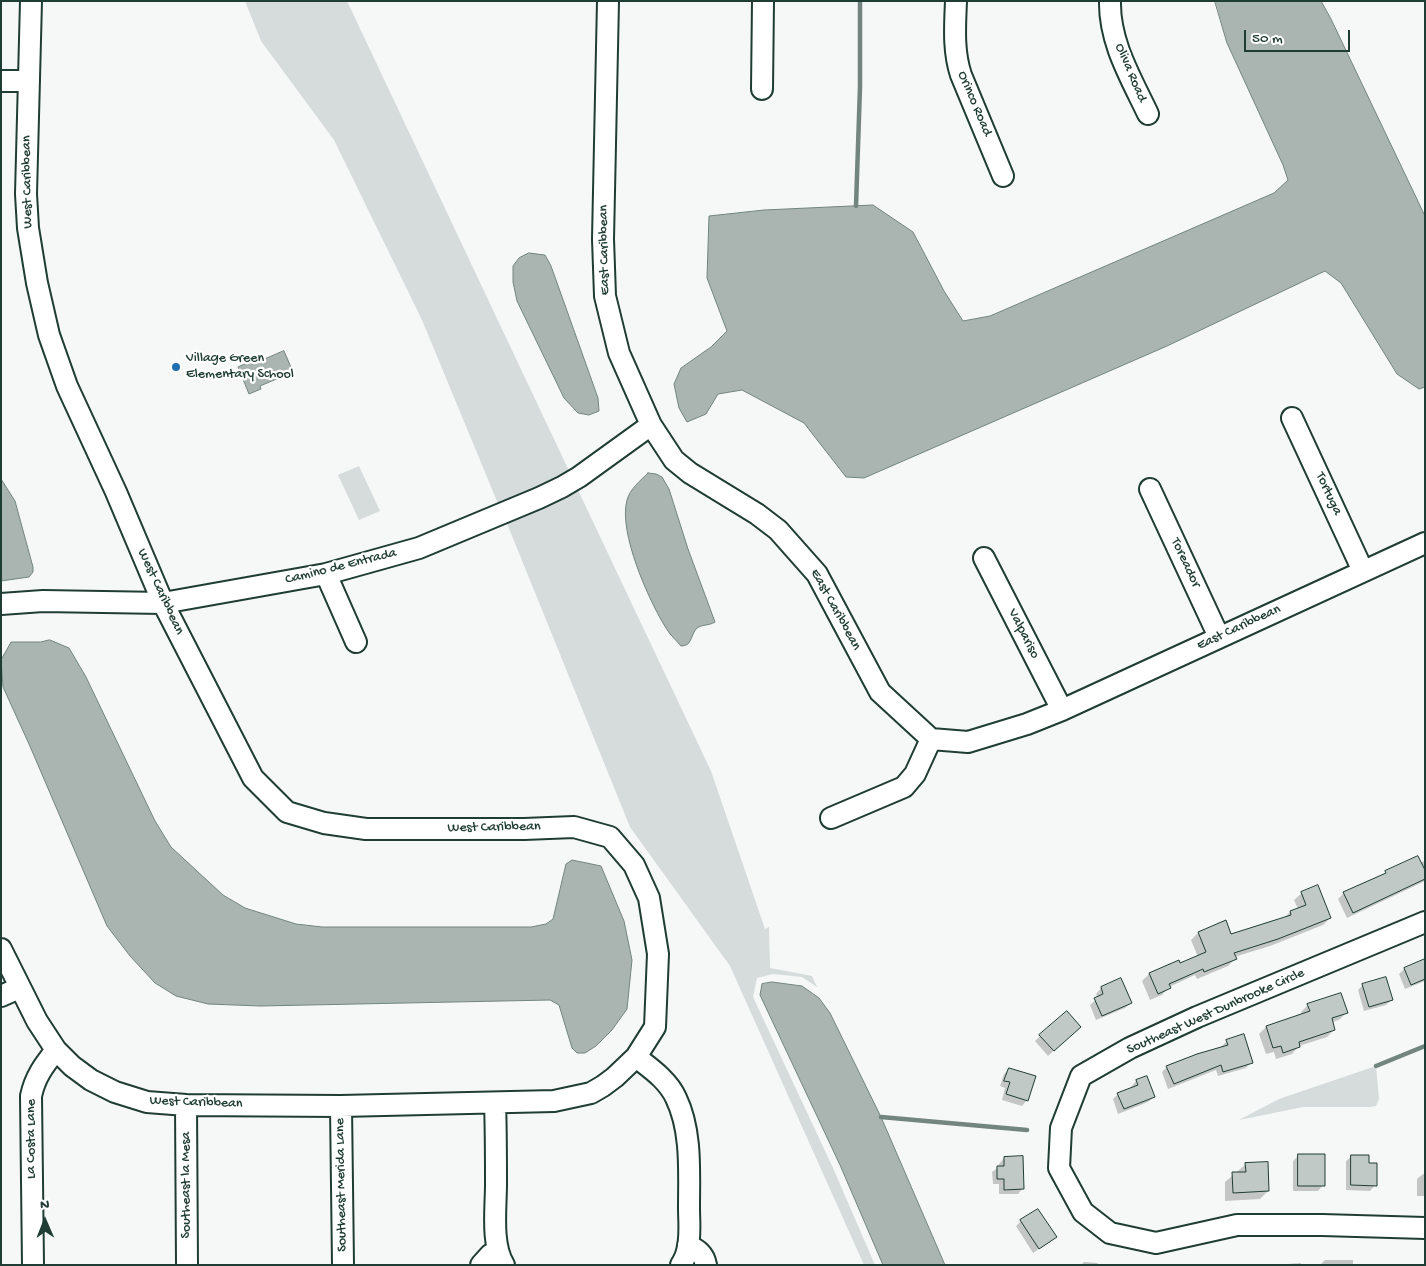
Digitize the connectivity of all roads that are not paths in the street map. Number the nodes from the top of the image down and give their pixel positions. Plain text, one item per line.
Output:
1 (31, 1) edge
2 (608, 1) edge
3 (764, 1) edge
4 (956, 1) edge
5 (1110, 1) edge
6 (1, 81) edge
7 (29, 81) junction
8 (762, 89) dead end
9 (1148, 114) dead end
10 (1003, 176) dead end
11 (1292, 418) dead end
12 (651, 425) junction
13 (1150, 489) dead end
14 (1425, 543) edge
15 (984, 558) dead end
16 (1363, 571) junction
17 (326, 574) junction
18 (163, 603) junction
19 (1, 604) edge
20 (1219, 637) junction
21 (356, 642) dead end
22 (1062, 710) junction
23 (931, 739) junction
24 (831, 818) dead end
25 (1425, 922) edge
26 (1, 949) edge
27 (10, 992) edge
28 (56, 1050) junction
29 (636, 1057) junction
30 (495, 1103) junction
31 (186, 1105) junction
32 (341, 1106) junction
33 (1425, 1228) edge
34 (688, 1245) junction
35 (501, 1257) edge
36 (33, 1265) edge
37 (187, 1265) edge
38 (343, 1265) edge
39 (481, 1265) edge
40 (681, 1265) edge
41 (706, 1265) edge

1 - 7 street, West Caribbean
2 - 12 street, East Caribbean
3 - 8 street
4 - 10 street, Orinco Road
5 - 9 street, Oliva Road
6 - 7 street
7 - 18 street, West Caribbean
11 - 16 street, Tortuga
12 - 17 street, Camino de Entrada
12 - 23 street, East Caribbean
13 - 20 street, Toreador
14 - 16 street, East Caribbean
15 - 22 street, Valpariso
16 - 20 street, East Caribbean
17 - 18 street, Camino de Entrada
17 - 21 street
18 - 19 street, Camino de Entrada
18 - 29 street, West Caribbean
20 - 22 street, East Caribbean
22 - 23 street, East Caribbean
23 - 24 street
25 - 33 street, Southeast West Dunbrooke Circle
26 - 27 street, West Caribbean
27 - 28 street, West Caribbean
28 - 31 street, West Caribbean
28 - 36 street, La Costa Lane
29 - 30 street, West Caribbean
29 - 34 street
30 - 32 street, West Caribbean
30 - 35 street
31 - 32 street, West Caribbean
31 - 37 street, Southeast la Mesa
32 - 38 street, Southeast Merida Lane
34 - 40 street
34 - 41 street
35 - 39 street

